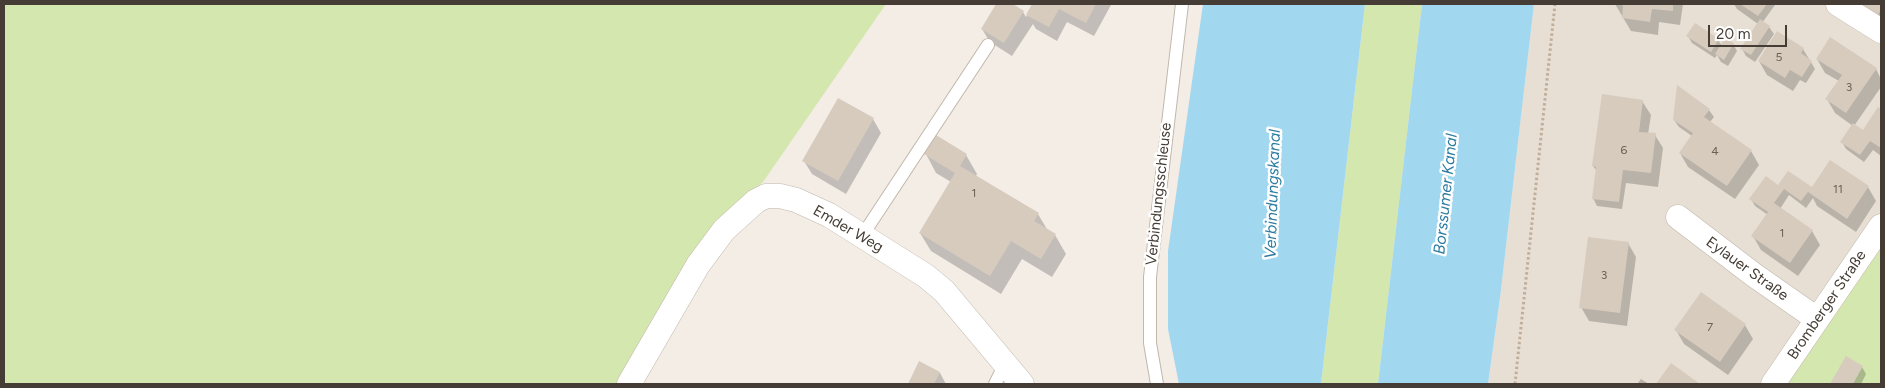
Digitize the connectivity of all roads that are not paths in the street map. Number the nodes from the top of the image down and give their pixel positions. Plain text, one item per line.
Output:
1 (1182, 4) edge
2 (1838, 4) edge
3 (1881, 31) edge
4 (988, 45) dead end
5 (1678, 218) dead end
6 (1881, 226) edge
7 (862, 236) junction
8 (1817, 319) junction
9 (1000, 374) edge
10 (629, 384) edge
11 (1022, 384) edge
12 (1158, 384) edge
13 (1773, 384) edge

1 - 12 lane, Verbindungsschleuse
2 - 3 street
4 - 7 lane
5 - 8 street, Eylauer Straße
6 - 8 street, Bromberger Straße
7 - 9 street, Emder Weg
7 - 10 street, Emder Weg
8 - 13 street, Bromberger Straße
9 - 11 street, Emder Weg

